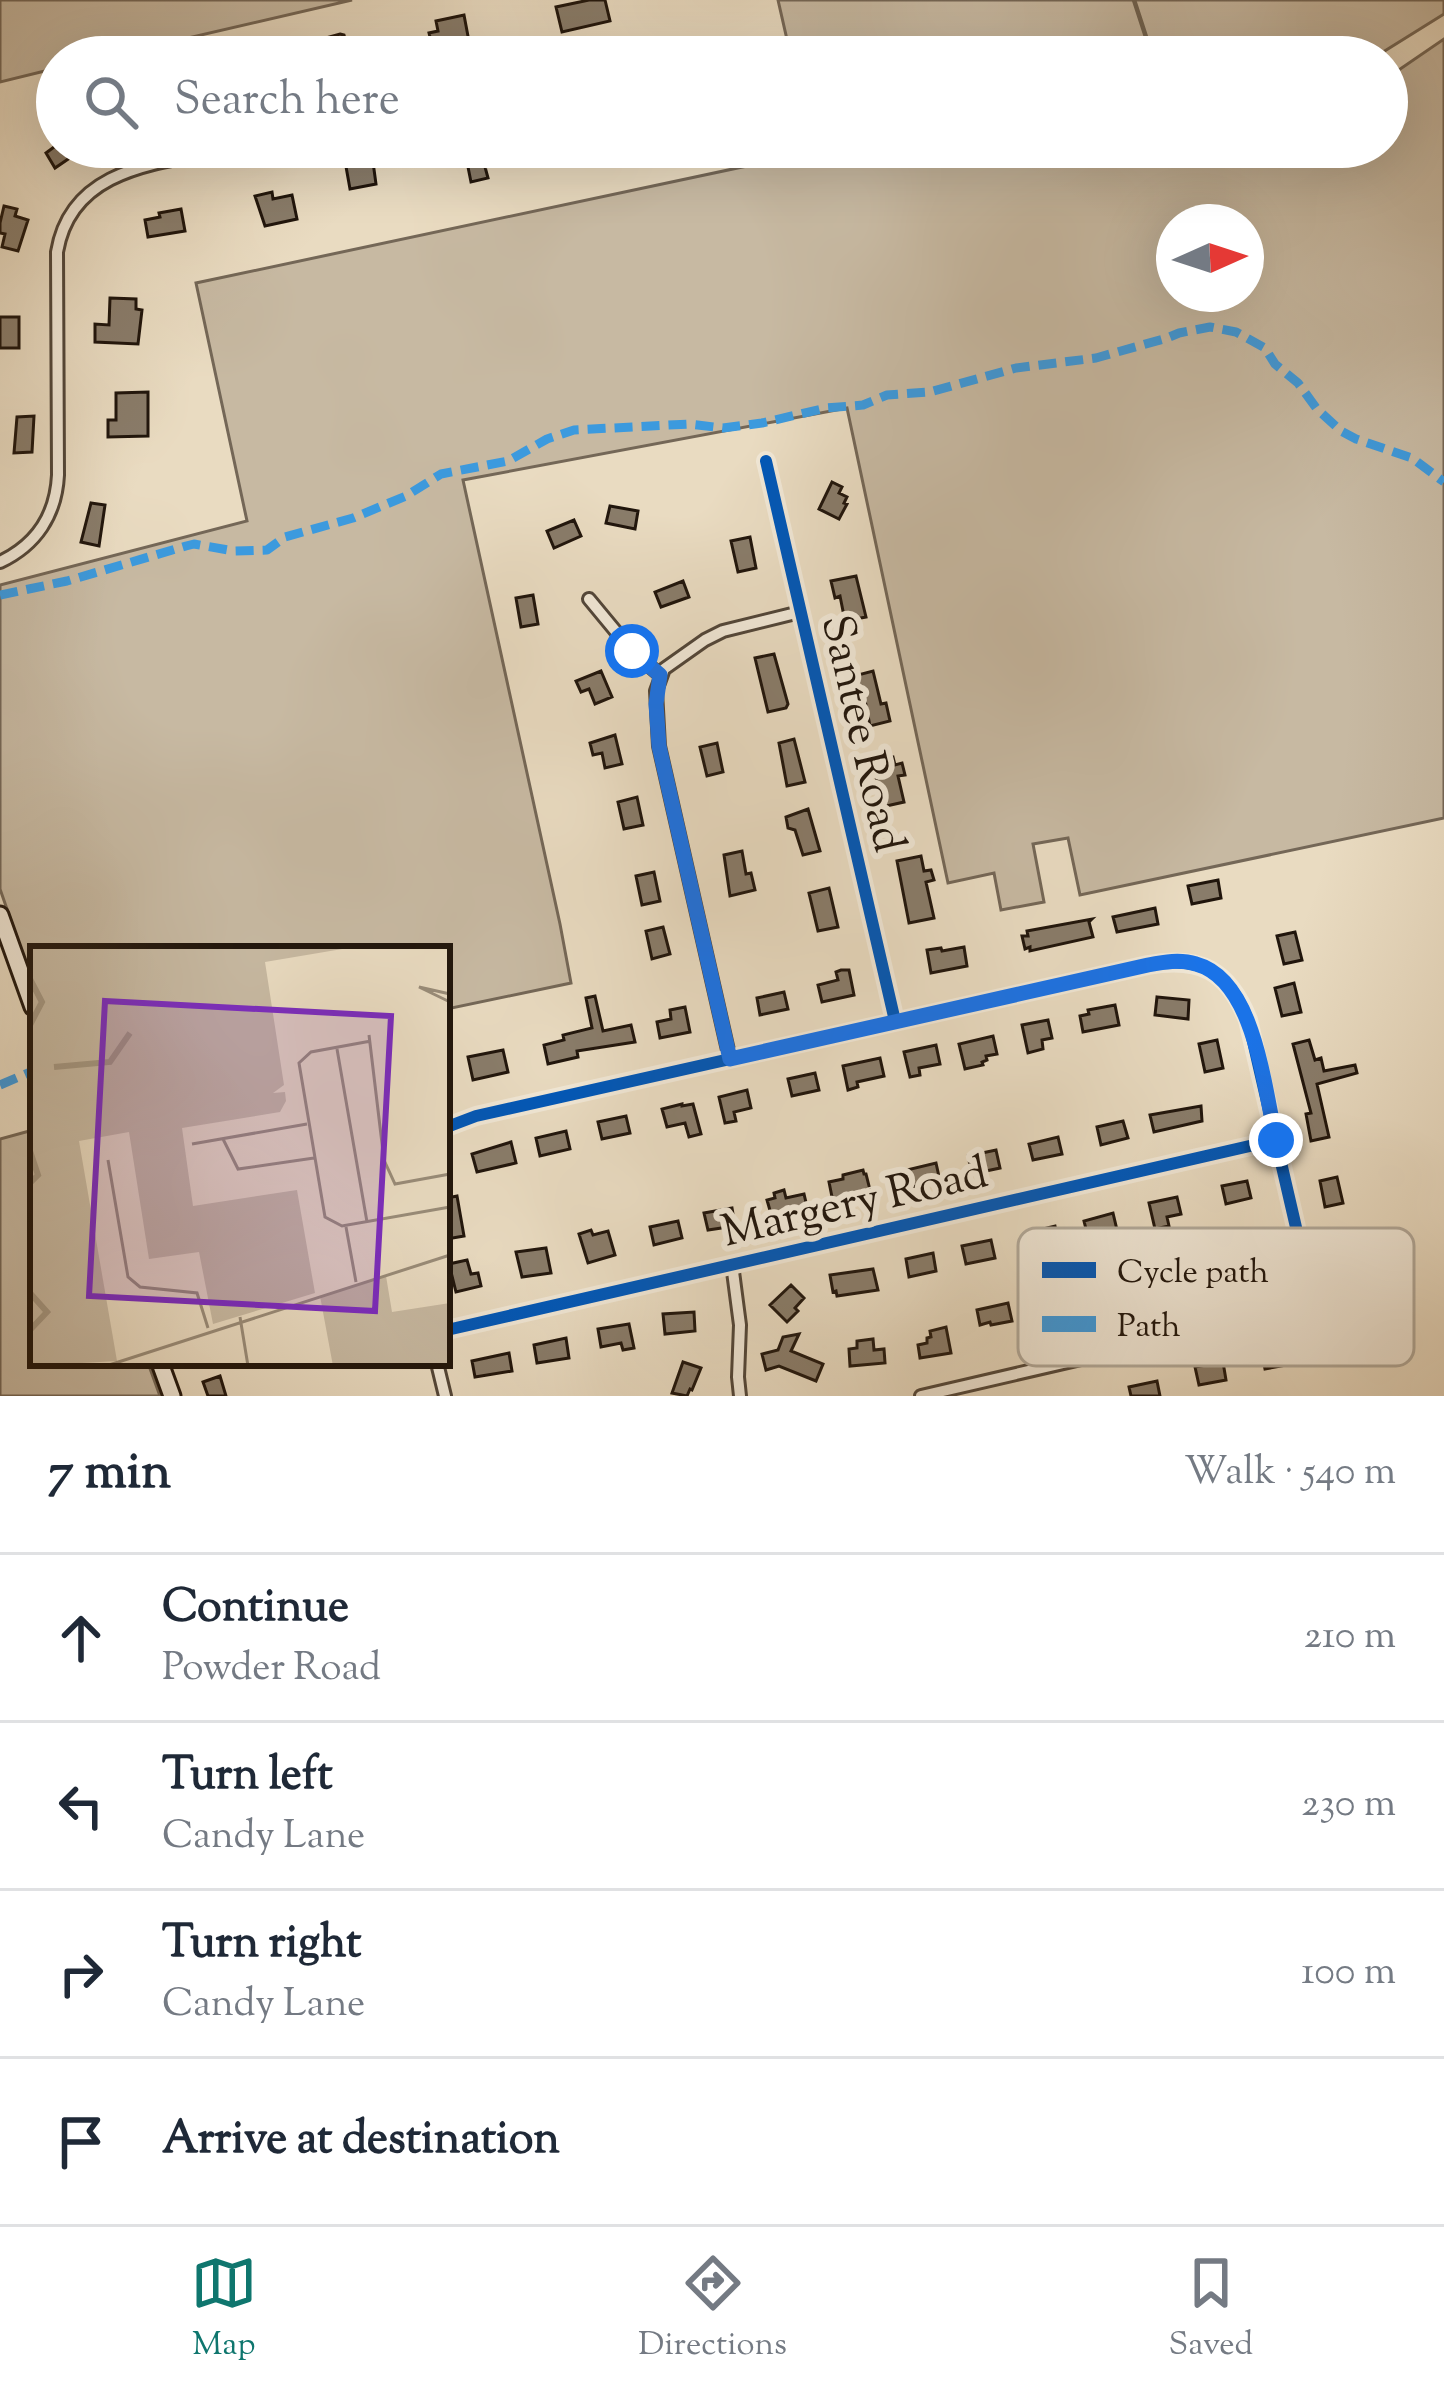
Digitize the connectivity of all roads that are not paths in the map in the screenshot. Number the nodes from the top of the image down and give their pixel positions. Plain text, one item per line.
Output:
1 (144, 168) edge
2 (766, 461) dead end
3 (0, 562) edge
4 (589, 599) dead end
5 (800, 612) junction
6 (660, 675) junction
7 (0, 915) edge
8 (30, 999) edge
9 (895, 1022) junction
10 (730, 1059) junction
11 (450, 1126) edge
12 (1276, 1140) junction
13 (1296, 1228) edge
14 (732, 1264) junction
15 (450, 1329) edge
16 (161, 1366) edge
17 (438, 1366) edge
18 (1051, 1366) edge
19 (172, 1396) edge
20 (445, 1396) edge
21 (740, 1396) edge
22 (921, 1396) edge

1 - 3 street
2 - 5 street, Santee Road
4 - 6 street
5 - 6 street
5 - 9 street, Santee Road
6 - 10 street
7 - 8 street
9 - 10 street
9 - 12 street
10 - 11 street
12 - 13 street
12 - 14 street, Margery Road
14 - 15 street, Margery Road
14 - 21 street
16 - 19 street
17 - 20 street
18 - 22 street

